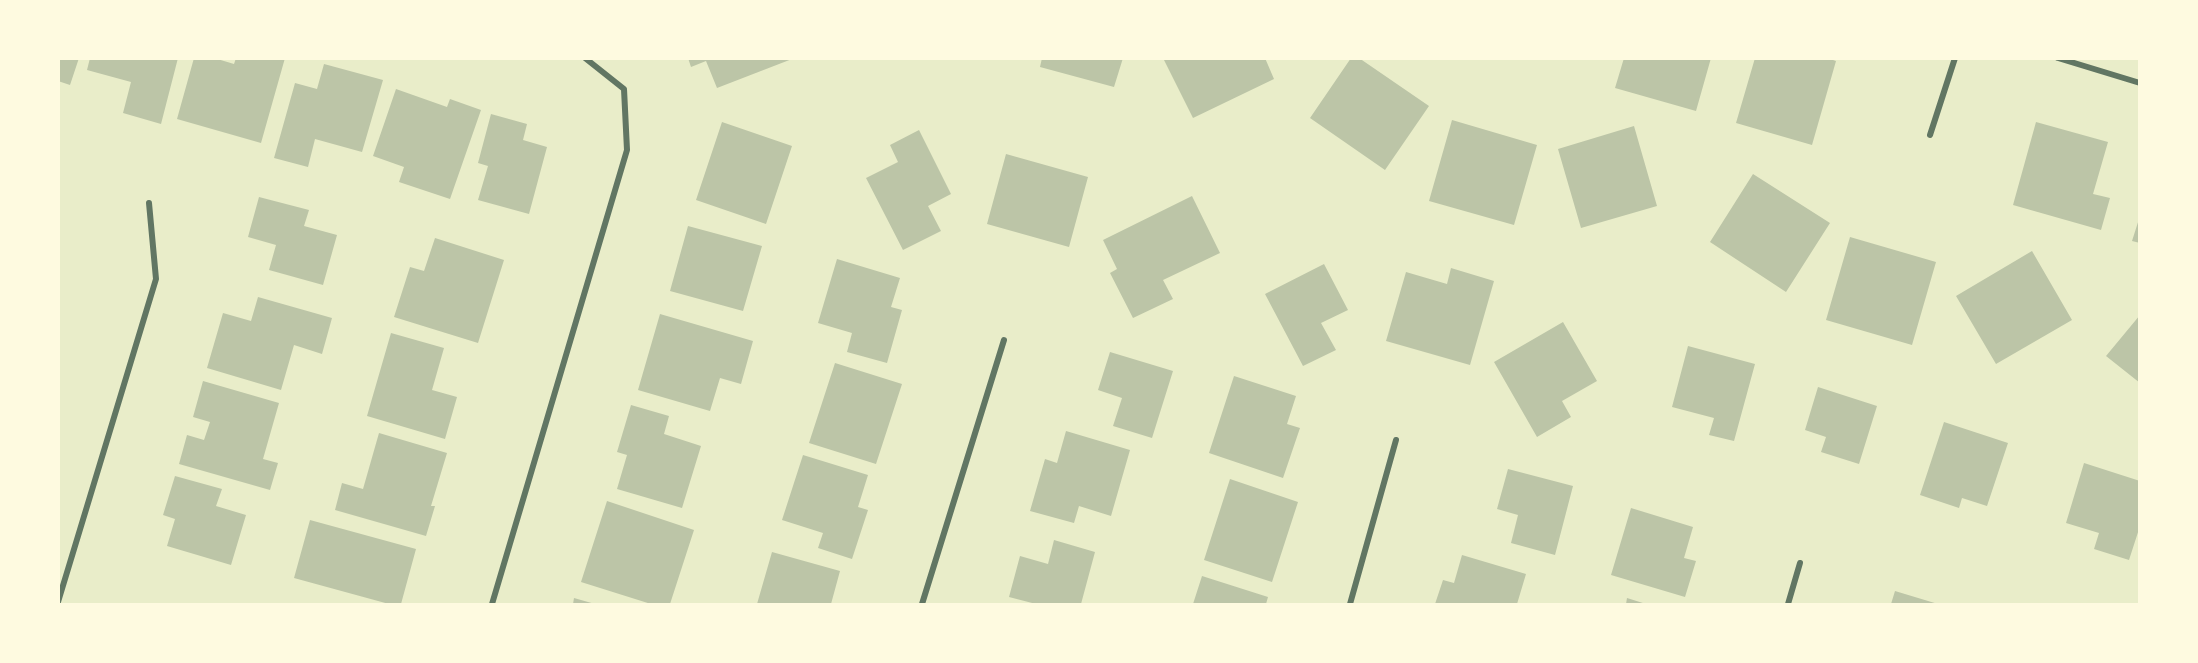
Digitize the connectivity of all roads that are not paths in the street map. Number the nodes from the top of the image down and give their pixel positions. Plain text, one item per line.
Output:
1 (585, 58) edge
2 (1955, 58) edge
3 (2058, 58) edge
4 (2139, 83) edge
5 (1930, 135) dead end
6 (149, 203) dead end
7 (1004, 340) dead end
8 (1396, 440) dead end
9 (1800, 563) dead end
10 (58, 602) edge
11 (492, 604) edge
12 (922, 604) edge
13 (1350, 604) edge
14 (1788, 604) edge

1 - 11 street
2 - 5 street
3 - 4 street
6 - 10 street
7 - 12 street
8 - 13 street
9 - 14 street

